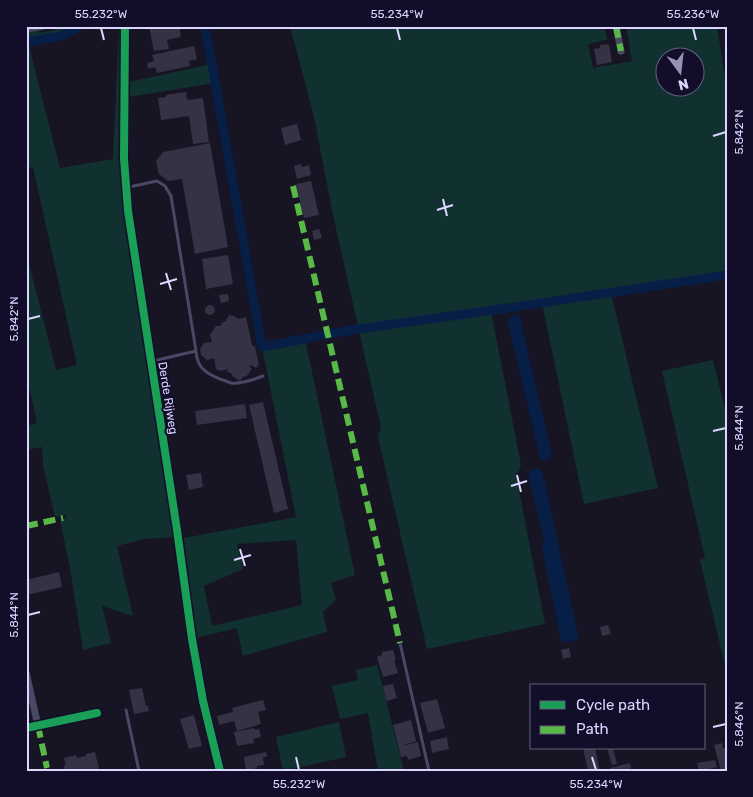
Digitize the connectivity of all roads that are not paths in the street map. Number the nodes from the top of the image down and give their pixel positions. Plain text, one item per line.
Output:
1 (43, 26) edge
2 (125, 26) edge
3 (616, 26) edge
4 (26, 30) edge
5 (621, 52) dead end
6 (126, 187) junction
7 (196, 350) junction
8 (151, 361) junction
9 (263, 376) dead end
10 (400, 643) dead end
11 (26, 672) edge
12 (126, 710) dead end
13 (97, 712) dead end
14 (38, 726) junction
15 (26, 728) edge
16 (139, 771) edge
17 (220, 771) edge
18 (429, 771) edge

1 - 4 street
2 - 6 street, Derde Rijweg
3 - 5 street
6 - 7 lane
6 - 8 street, Derde Rijweg
7 - 8 lane
7 - 9 lane
8 - 17 street, Derde Rijweg
10 - 18 lane
11 - 14 street
12 - 16 lane
13 - 14 street
14 - 15 street

